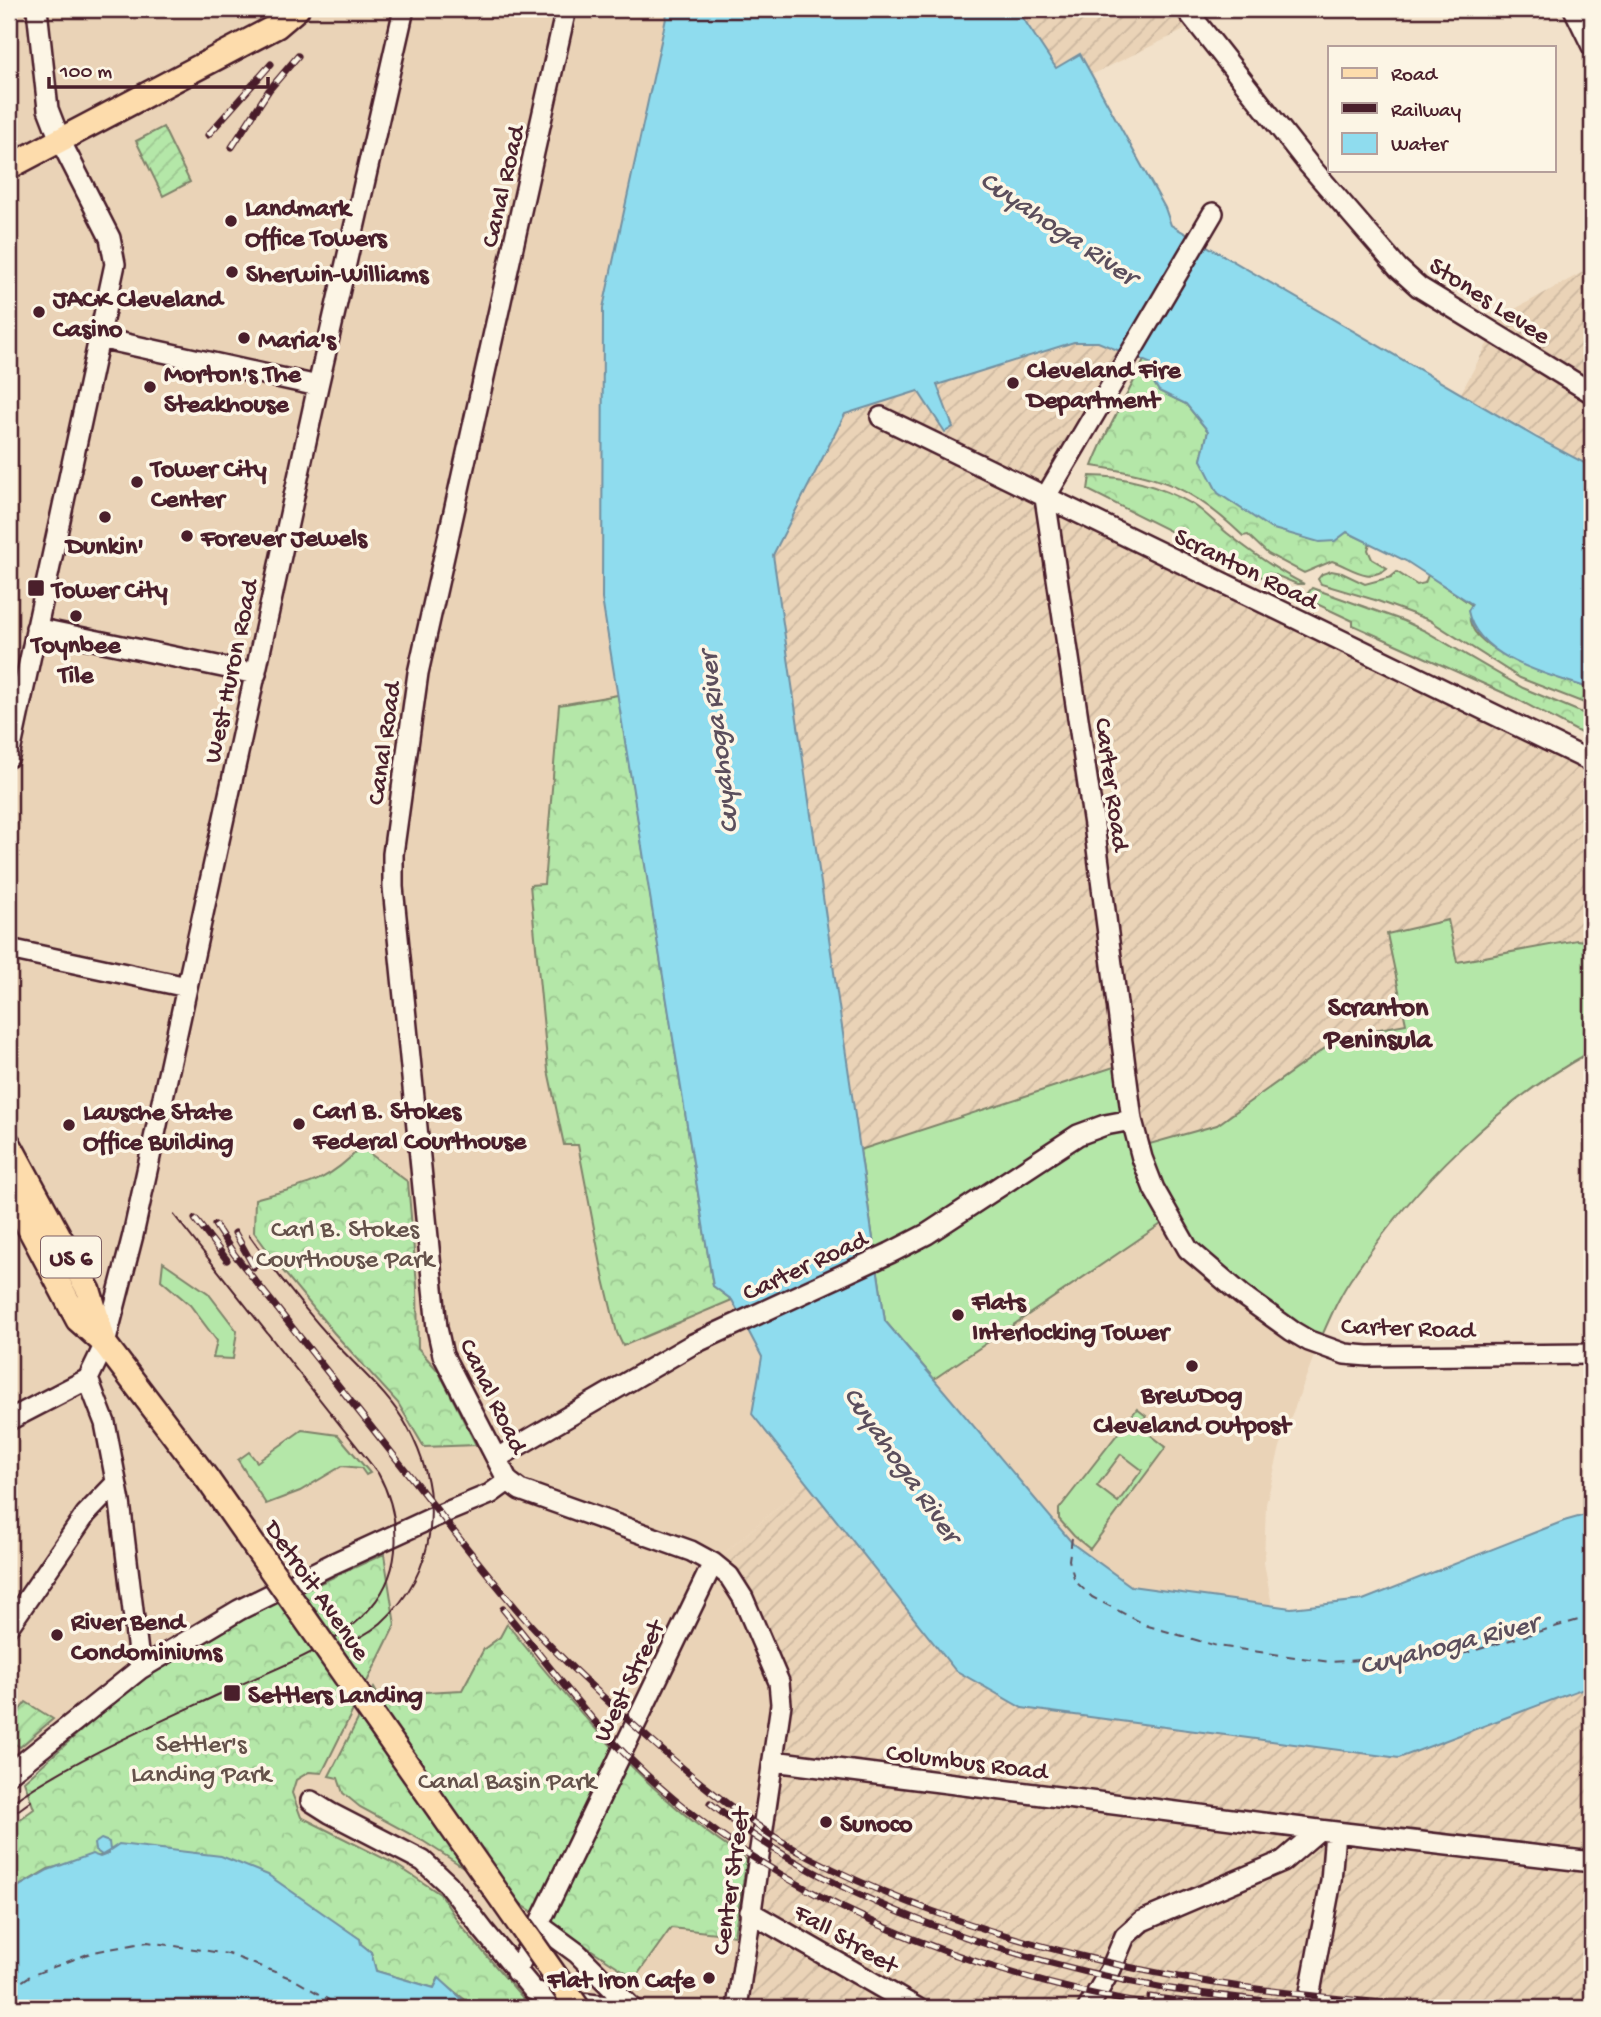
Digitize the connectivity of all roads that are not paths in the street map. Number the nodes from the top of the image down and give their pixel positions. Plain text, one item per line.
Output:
1 (37, 9) edge
2 (297, 9) edge
3 (566, 9) edge
4 (1186, 9) edge
5 (1574, 9) edge
6 (399, 14) edge
7 (1592, 46) edge
8 (60, 140) junction
9 (9, 167) edge
10 (1213, 213) dead end
11 (99, 338) junction
12 (318, 386) junction
13 (1592, 393) edge
14 (881, 417) dead end
15 (1045, 498) junction
16 (36, 628) junction
17 (256, 674) junction
18 (9, 757) edge
19 (1592, 762) edge
20 (9, 949) edge
21 (187, 987) junction
22 (1132, 1120) junction
23 (9, 1144) edge
24 (9, 1190) edge
25 (105, 1344) junction
26 (1592, 1354) edge
27 (88, 1379) junction
28 (9, 1420) edge
29 (497, 1458) junction
30 (508, 1481) junction
31 (116, 1484) junction
32 (713, 1563) junction
33 (9, 1626) edge
34 (140, 1669) junction
35 (773, 1761) junction
36 (9, 1774) edge
37 (312, 1801) dead end
38 (1327, 1831) junction
39 (1592, 1862) edge
40 (750, 1912) junction
41 (539, 1925) junction
42 (516, 1972) junction
43 (578, 2008) edge
44 (626, 2008) edge
45 (632, 2008) edge
46 (737, 2008) edge
47 (916, 2008) edge
48 (1088, 2008) edge
49 (1307, 2008) edge

1 - 8 street
2 - 8 main road
3 - 29 street, Canal Road
4 - 13 street, Stones Levee
5 - 7 street
6 - 12 street, West Huron Road
8 - 9 main road
8 - 11 street
10 - 15 street
11 - 12 street
11 - 16 street
12 - 17 street, West Huron Road
14 - 15 street, Scranton Road
15 - 19 street, Scranton Road
15 - 22 street, Carter Road
16 - 17 street
16 - 18 street
17 - 21 street, West Huron Road
20 - 21 street
21 - 25 street, West Huron Road
22 - 26 street, Carter Road
22 - 29 street, Carter Road
23 - 25 main road, US 6
24 - 25 main road, US 6
25 - 27 street, West Huron Road
25 - 43 main road, Detroit Avenue / US 6, bridge
27 - 28 street
27 - 31 street
29 - 30 street, Canal Road
30 - 32 street
30 - 34 street
31 - 33 street
31 - 34 street
32 - 35 street
32 - 41 street, West Street
34 - 36 street
35 - 38 street, Columbus Road
35 - 40 street, Center Street
37 - 42 street
38 - 39 street, Columbus Road
38 - 48 street
38 - 49 street
40 - 46 street, Center Street
40 - 47 street, Fall Street
41 - 42 street, West Street
41 - 45 street
42 - 44 street

